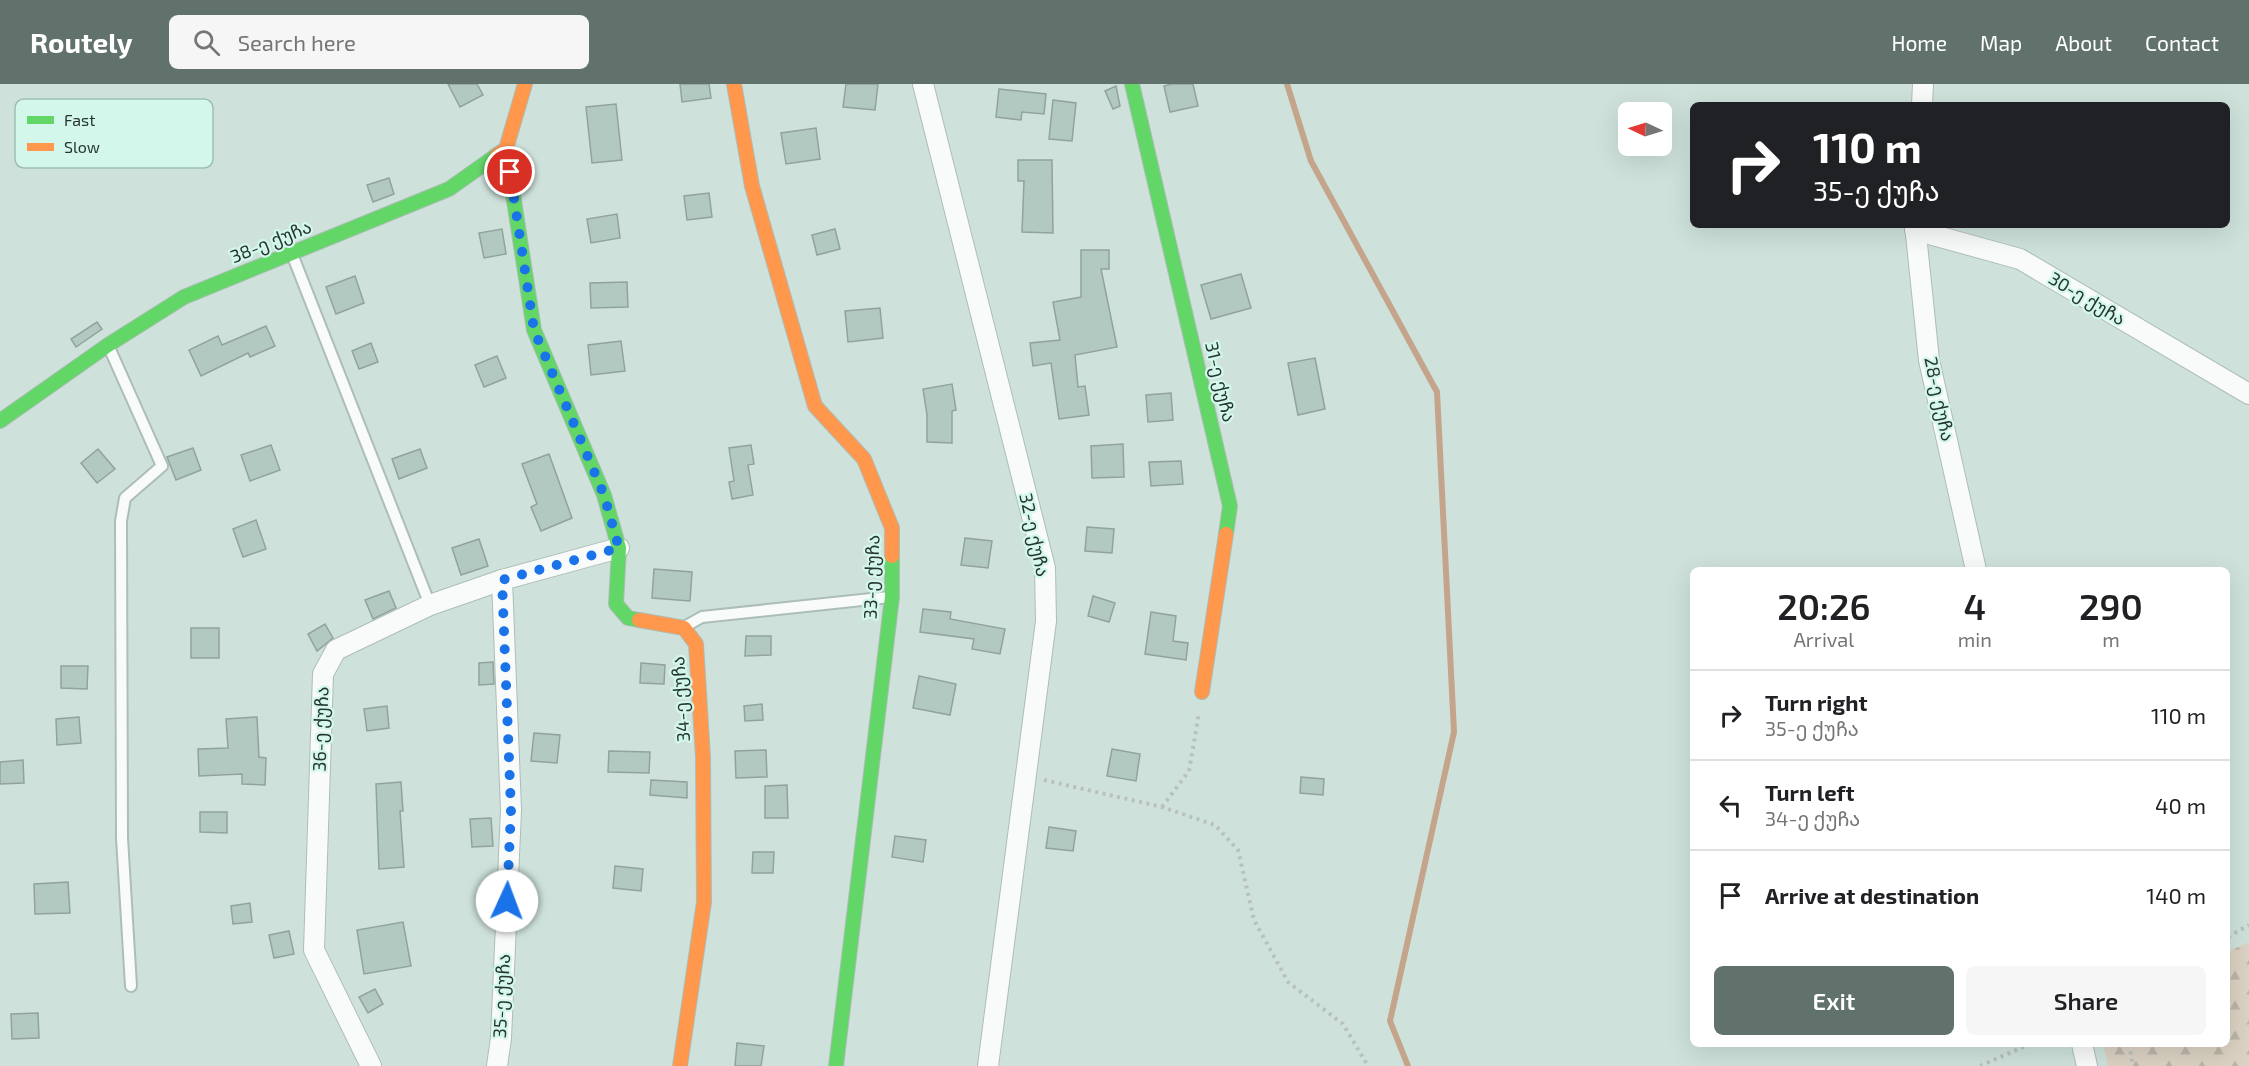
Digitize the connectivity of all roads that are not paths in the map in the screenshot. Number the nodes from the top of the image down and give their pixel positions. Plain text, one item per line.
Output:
1 (525, 84) edge
2 (734, 84) edge
3 (923, 84) edge
4 (1132, 84) edge
5 (1923, 84) edge
6 (1922, 102) edge
7 (506, 149) junction
8 (1915, 228) edge
9 (1918, 228) edge
10 (291, 252) junction
11 (108, 345) junction
12 (2249, 394) edge
13 (0, 421) edge
14 (619, 548) junction
15 (1975, 567) edge
16 (502, 580) junction
17 (892, 597) junction
18 (430, 605) junction
19 (684, 627) junction
20 (1202, 692) road end
21 (131, 986) dead end
22 (2083, 1047) edge
23 (370, 1066) edge
24 (497, 1066) edge
25 (680, 1066) edge
26 (836, 1066) edge
27 (988, 1066) edge
28 (2087, 1066) edge

1 - 7 street
2 - 17 street, 33-ე ქუჩა
3 - 27 street, 32-ე ქუჩა
4 - 20 street, 31-ე ქუჩა
5 - 6 street
7 - 10 street, 38-ე ქუჩა
7 - 14 street
8 - 15 street, 28-ე ქუჩა
9 - 12 street, 30-ე ქუჩა
10 - 11 street, 38-ე ქუჩა
10 - 18 lane
11 - 13 street, 38-ე ქუჩა
11 - 21 lane
14 - 16 street
14 - 19 street
16 - 18 street, 36-ე ქუჩა
16 - 24 street, 35-ე ქუჩა
17 - 19 lane
17 - 26 street, 33-ე ქუჩა
18 - 23 street, 36-ე ქუჩა
19 - 25 street, 34-ე ქუჩა
22 - 28 street

